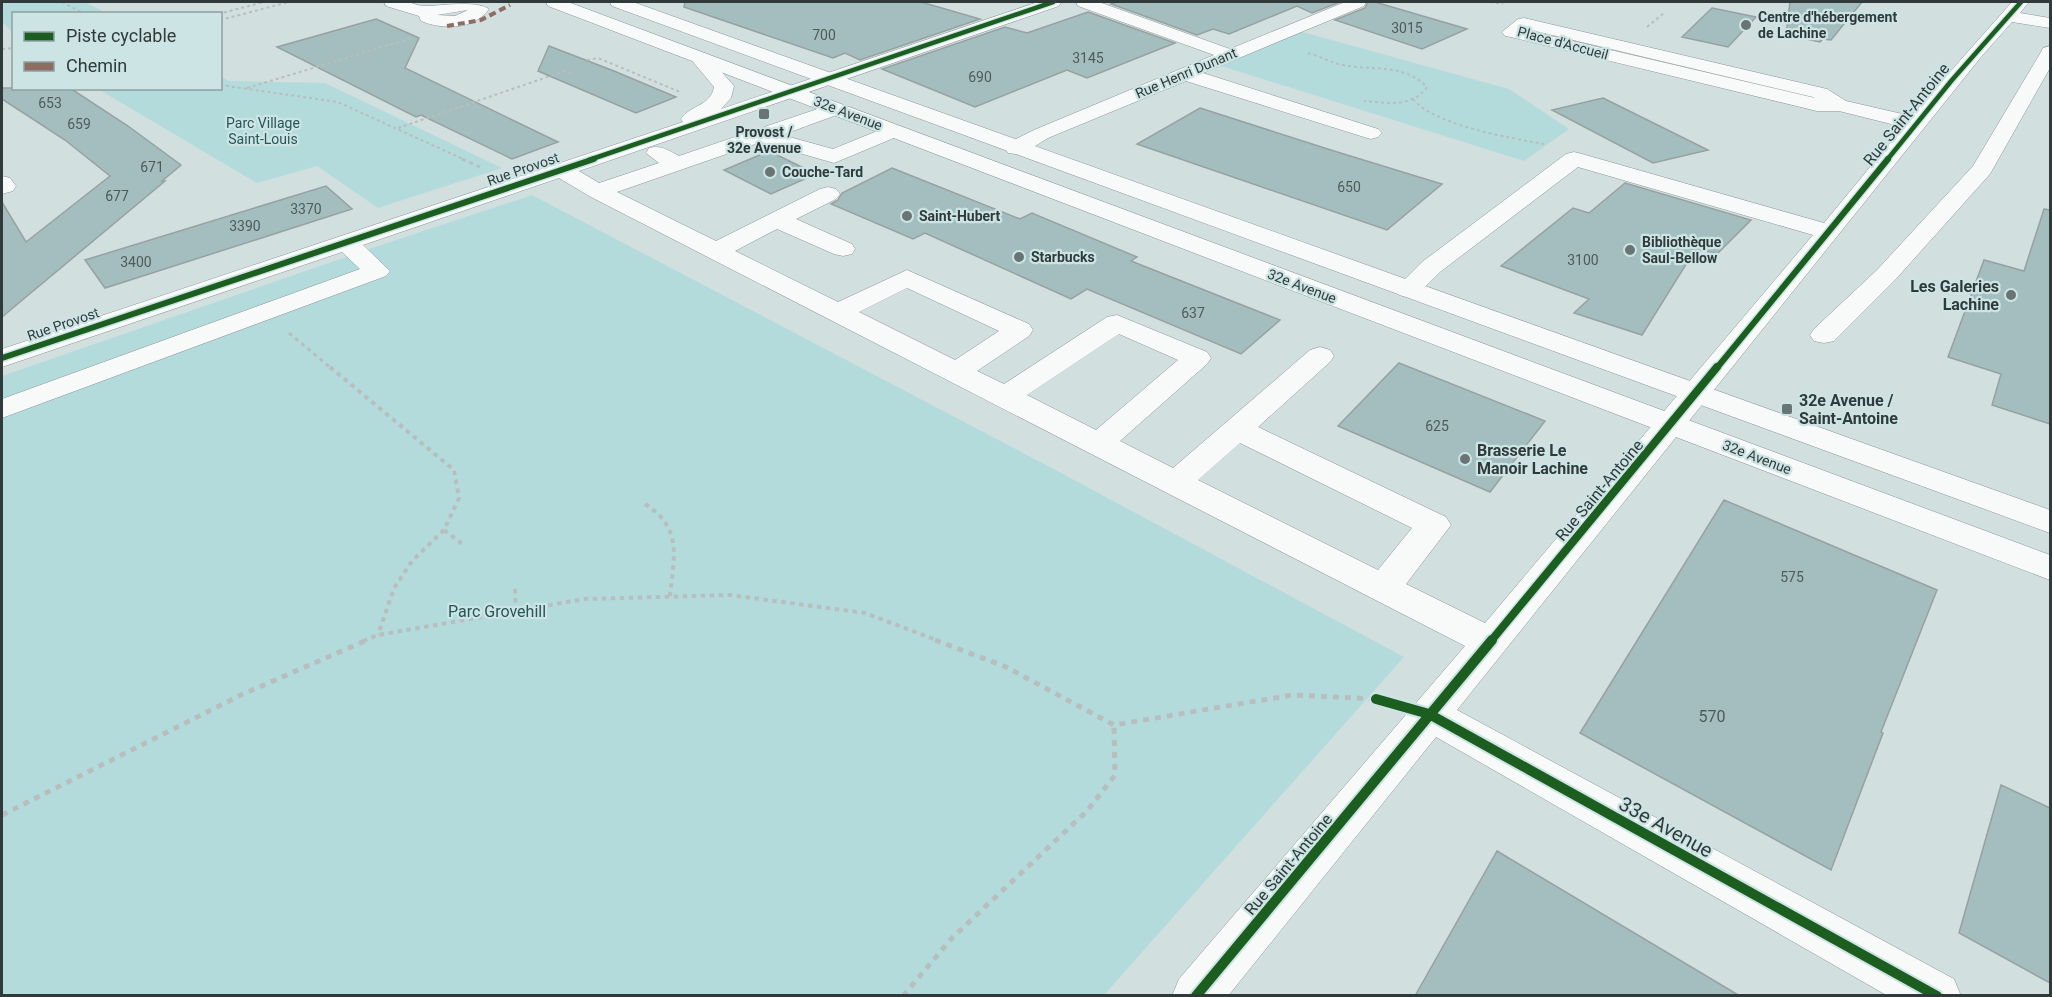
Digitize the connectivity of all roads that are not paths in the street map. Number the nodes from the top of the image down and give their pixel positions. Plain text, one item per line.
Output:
1 (392, 2) edge
2 (554, 2) edge
3 (618, 2) edge
4 (1053, 2) edge
5 (1084, 2) edge
6 (1358, 2) edge
7 (1000, 4) dead end
8 (2014, 9) edge
9 (430, 11) dead end
10 (1025, 12) junction
11 (2050, 23) edge
12 (2050, 52) edge
13 (1230, 55) junction
14 (698, 57) junction
15 (1185, 74) junction
16 (831, 79) junction
17 (791, 92) junction
18 (1839, 105) junction
19 (836, 109) junction
20 (1917, 124) junction
21 (894, 131) junction
22 (1371, 133) dead end
23 (666, 134) junction
24 (760, 135) junction
25 (640, 143) junction
26 (1016, 148) junction
27 (677, 164) junction
28 (562, 170) junction
29 (597, 191) junction
30 (828, 194) dead end
31 (777, 220) junction
32 (1828, 232) junction
33 (348, 243) junction
34 (843, 249) dead end
35 (715, 251) junction
36 (1407, 289) junction
37 (838, 312) junction
38 (1824, 335) dead end
39 (1320, 356) dead end
40 (2, 358) edge
41 (956, 372) junction
42 (1695, 394) junction
43 (1004, 397) junction
44 (2, 409) edge
45 (1671, 425) junction
46 (1237, 429) junction
47 (1098, 444) junction
48 (1175, 483) junction
49 (2050, 522) edge
50 (2050, 568) edge
51 (1383, 588) junction
52 (1490, 642) junction
53 (1429, 714) junction
54 (1196, 996) edge
55 (1936, 996) edge

1 - 9 street
2 - 14 street, 32e Avenue
3 - 16 street, 32e Avenue
4 - 10 street, Rue Provost
5 - 13 street
6 - 13 street, Rue Henri Dunant
7 - 10 street
8 - 11 street
8 - 20 street, Rue Saint-Antoine
10 - 16 street, Rue Provost
12 - 38 street
13 - 15 street, Rue Henri Dunant
14 - 17 street, 32e Avenue
14 - 23 street
15 - 22 street
15 - 26 street, Rue Henri Dunant
16 - 17 street, Rue Provost
16 - 26 street, 32e Avenue
17 - 19 street, 32e Avenue
17 - 23 street, Rue Provost
18 - 18 street, Place d'Accueil
18 - 20 street, Place d'Accueil
19 - 21 street, 32e Avenue
19 - 24 street
20 - 32 street, Rue Saint-Antoine
21 - 24 street
21 - 45 street, 32e Avenue
23 - 25 street, Rue Provost
24 - 27 street
25 - 27 street
25 - 28 street, Rue Provost
26 - 36 street, 32e Avenue
27 - 29 street
28 - 29 street
28 - 33 street, Rue Provost
29 - 35 street
30 - 31 street
31 - 34 street
31 - 35 street
32 - 36 street
32 - 42 street, Rue Saint-Antoine
33 - 40 street, Rue Provost
33 - 44 street
35 - 37 street
36 - 42 street, 32e Avenue
37 - 41 street
37 - 41 street
39 - 46 street
41 - 43 street
42 - 45 street, Rue Saint-Antoine
42 - 49 street, 32e Avenue
43 - 47 street
43 - 47 street
45 - 50 street, 32e Avenue
45 - 52 street, Rue Saint-Antoine
46 - 48 street
46 - 51 street
47 - 48 street
48 - 51 street
51 - 52 street
52 - 53 street, Rue Saint-Antoine
53 - 54 street, Rue Saint-Antoine
53 - 55 street, 33e Avenue

